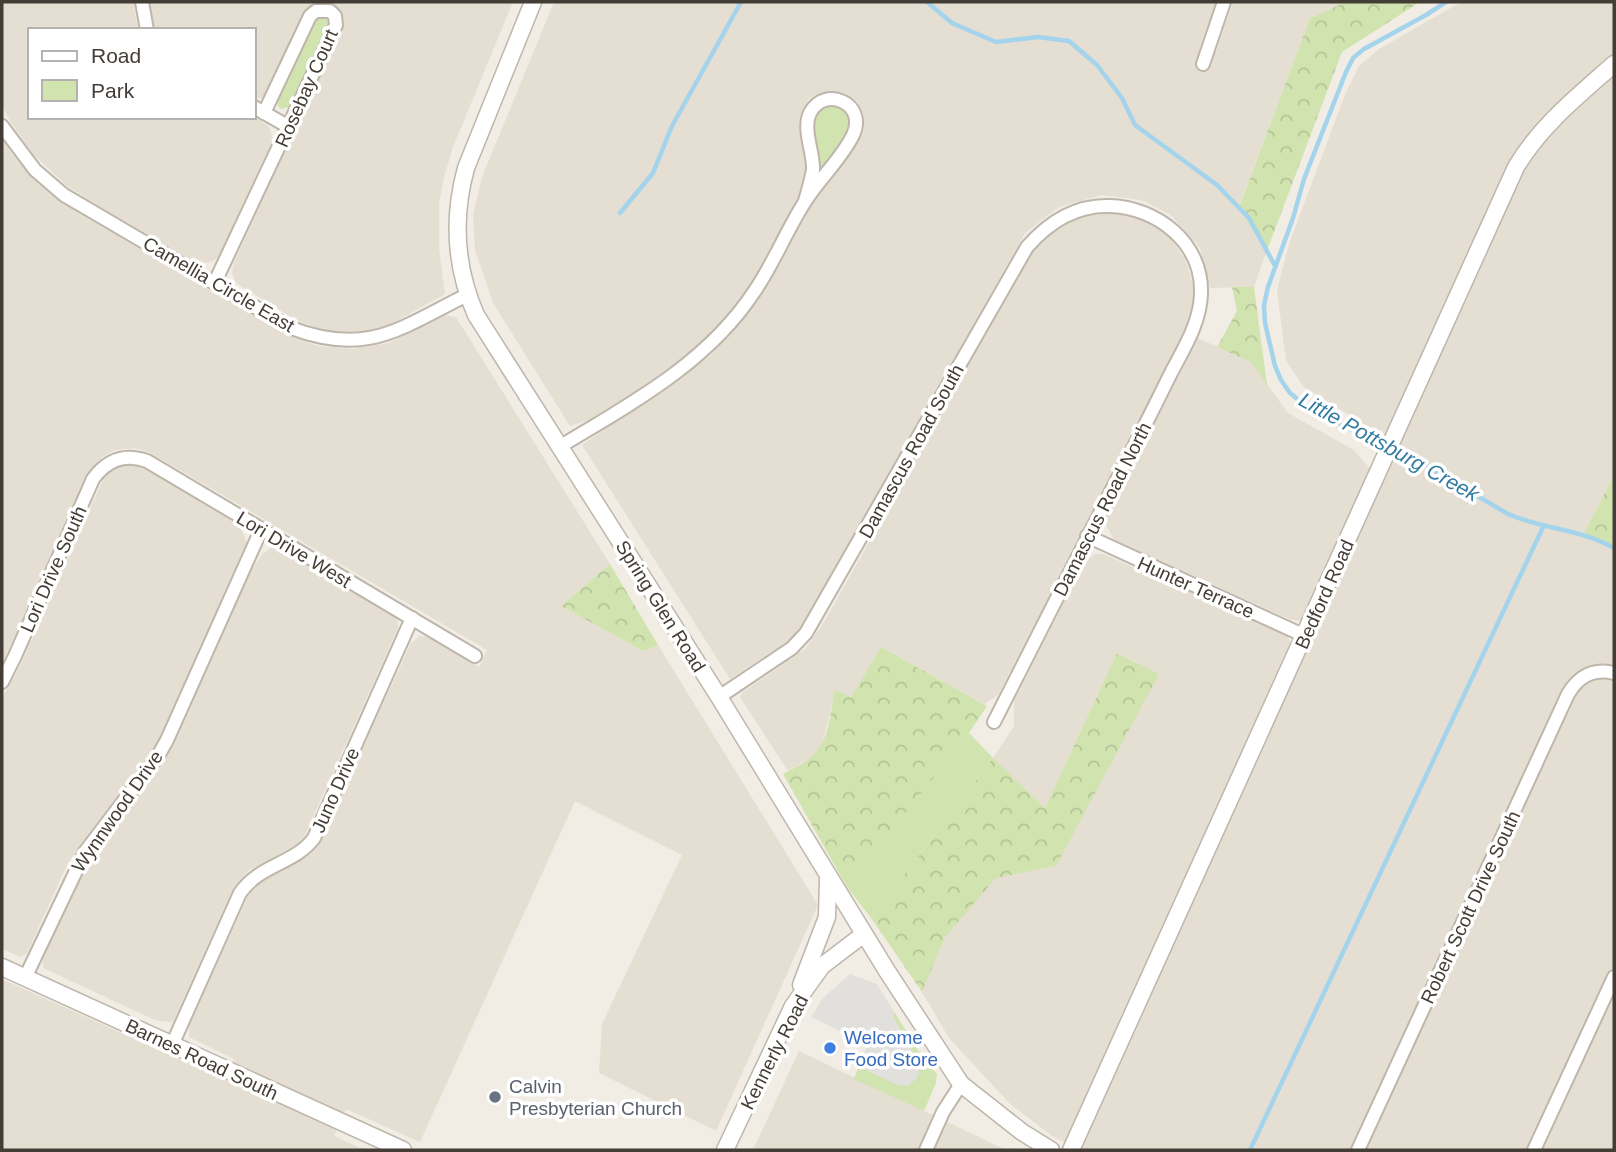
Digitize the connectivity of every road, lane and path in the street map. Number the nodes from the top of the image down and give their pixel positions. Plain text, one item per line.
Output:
1 (142, 2) edge
2 (533, 2) edge
3 (1224, 2) edge
4 (147, 28) edge
5 (1203, 64) dead end
6 (1614, 64) edge
7 (259, 110) edge
8 (2, 126) edge
9 (289, 127) junction
10 (805, 201) junction
11 (1098, 206) joint
12 (215, 282) junction
13 (467, 295) junction
14 (561, 446) junction
15 (110, 461) joint
16 (261, 530) junction
17 (1087, 537) junction
18 (412, 618) junction
19 (1305, 636) junction
20 (475, 656) dead end
21 (1614, 673) edge
22 (2, 682) edge
23 (719, 697) junction
24 (995, 722) dead end
25 (827, 876) junction
26 (864, 934) junction
27 (2, 967) edge
28 (1614, 977) edge
29 (25, 978) junction
30 (793, 1006) junction
31 (172, 1045) junction
32 (961, 1084) junction
33 (403, 1150) edge
34 (726, 1150) edge
35 (926, 1150) edge
36 (1051, 1150) edge
37 (1071, 1150) edge
38 (1358, 1150) edge
39 (1534, 1150) edge

1 - 4 street
2 - 13 street, Spring Glen Road
3 - 5 street
6 - 19 street, Bedford Road
7 - 9 street
7 - 9 street, Rosebay Court
8 - 12 street, Camellia Circle East
9 - 12 street, Rosebay Court
10 - 10 street
10 - 14 street
11 - 17 street, Damascus Road North
11 - 23 street, Damascus Road South
12 - 13 street, Camellia Circle East
13 - 14 street, Spring Glen Road
14 - 23 street, Spring Glen Road
15 - 16 street, Lori Drive West
15 - 22 street, Lori Drive South
16 - 18 street, Lori Drive West
16 - 29 street, Wynnwood Drive
17 - 19 street, Hunter Terrace
17 - 24 street, Damascus Road North
18 - 20 street, Lori Drive West
18 - 31 street, Juno Drive
19 - 37 street, Bedford Road
21 - 38 street, Robert Scott Drive South
23 - 25 street, Spring Glen Road
25 - 26 street, Spring Glen Road
25 - 30 street
26 - 30 street, Kennerly Road
26 - 32 street, Spring Glen Road
27 - 29 street, Barnes Road South
28 - 39 street
29 - 31 street, Barnes Road South
30 - 34 street, Kennerly Road
31 - 33 street, Barnes Road South
32 - 35 street
32 - 36 street, Spring Glen Road

